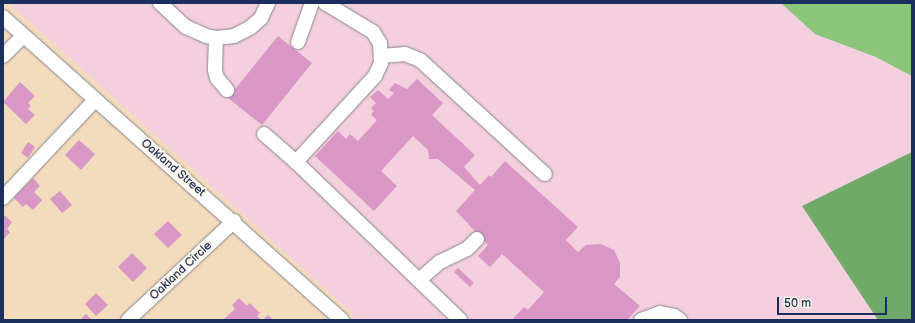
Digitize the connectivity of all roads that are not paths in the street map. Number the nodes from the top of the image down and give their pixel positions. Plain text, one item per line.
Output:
1 (160, 3) edge
2 (268, 3) edge
3 (312, 3) edge
4 (325, 3) edge
5 (3, 17) edge
6 (23, 36) junction
7 (216, 38) junction
8 (298, 42) dead end
9 (3, 56) edge
10 (382, 56) junction
11 (227, 90) dead end
12 (95, 100) junction
13 (264, 134) dead end
14 (296, 162) junction
15 (545, 174) dead end
16 (3, 198) edge
17 (234, 221) junction
18 (477, 239) dead end
19 (418, 280) junction
20 (128, 320) edge
21 (342, 320) edge
22 (460, 320) edge
23 (641, 320) edge
24 (680, 320) edge

1 - 7 street
2 - 7 street
3 - 8 street
4 - 10 street
5 - 6 street, Oakland Street
6 - 9 street
6 - 12 street, Oakland Street
7 - 11 street
10 - 14 street
10 - 15 street
12 - 16 street
12 - 17 street, Oakland Street
13 - 14 street
14 - 19 street
17 - 20 street, Oakland Circle
17 - 21 street, Oakland Street
18 - 19 street
19 - 22 street
23 - 24 street

